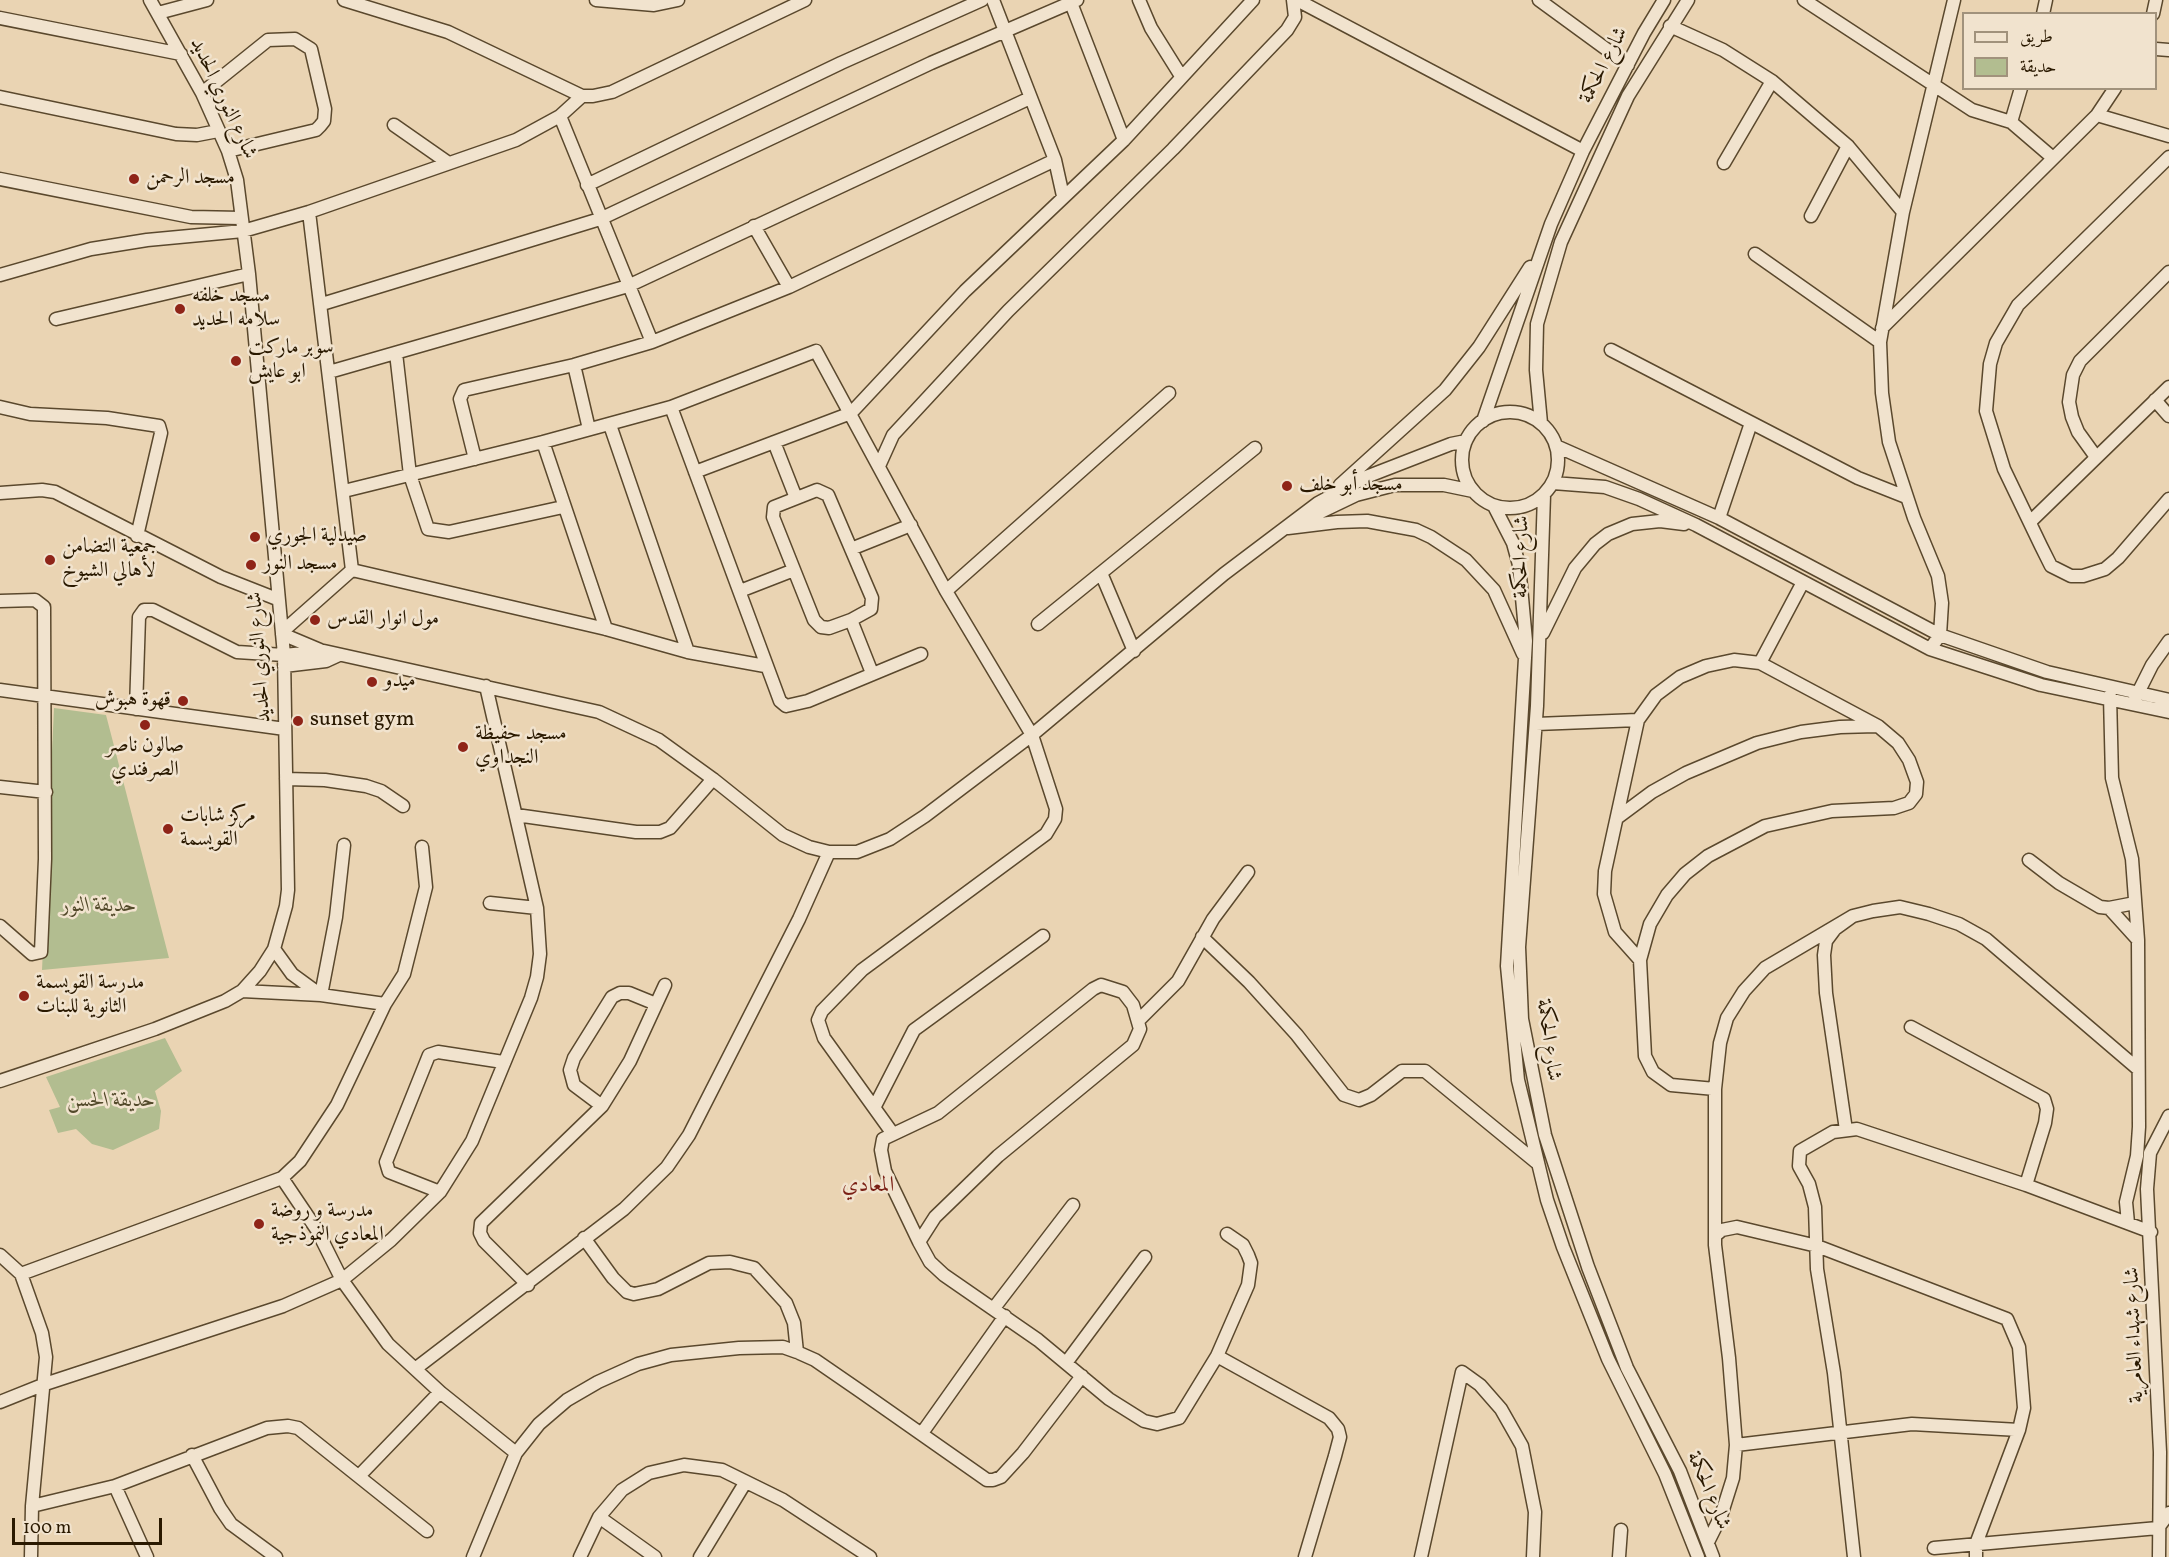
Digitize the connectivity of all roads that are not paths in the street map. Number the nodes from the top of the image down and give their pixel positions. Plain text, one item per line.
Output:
1 (150, 0) edge
2 (207, 0) edge
3 (344, 0) edge
4 (596, 0) edge
5 (678, 0) edge
6 (792, 0) edge
7 (805, 0) edge
8 (982, 0) edge
9 (993, 0) edge
10 (1139, 0) edge
11 (1253, 0) edge
12 (1293, 0) edge
13 (1297, 0) edge
14 (1539, 0) edge
15 (1664, 0) edge
16 (1688, 0) edge
17 (1954, 0) edge
18 (1074, 1) edge
19 (1810, 2) edge
20 (781, 11) junction
21 (158, 13) junction
22 (0, 18) edge
23 (1670, 26) junction
24 (1006, 31) junction
25 (181, 54) junction
26 (1628, 64) junction
27 (1181, 76) junction
28 (1772, 81) junction
29 (1933, 86) junction
30 (2020, 90) edge
31 (2114, 90) edge
32 (202, 93) junction
33 (582, 96) junction
34 (0, 97) edge
35 (1030, 98) junction
36 (2097, 115) junction
37 (560, 116) junction
38 (2011, 122) junction
39 (394, 125) dead end
40 (218, 131) junction
41 (2169, 136) edge
42 (1124, 140) junction
43 (1848, 146) junction
44 (228, 151) junction
45 (1583, 151) junction
46 (2169, 157) edge
47 (2053, 158) junction
48 (1055, 160) junction
49 (447, 162) junction
50 (1724, 163) dead end
51 (0, 178) edge
52 (587, 185) junction
53 (1063, 196) junction
54 (309, 212) junction
55 (1903, 212) junction
56 (1810, 216) dead end
57 (600, 219) junction
58 (242, 224) junction
59 (754, 226) junction
60 (1541, 248) junction
61 (1755, 255) dead end
62 (2169, 272) edge
63 (249, 274) junction
64 (0, 275) edge
65 (628, 286) junction
66 (789, 287) junction
67 (322, 304) junction
68 (56, 320) dead end
69 (1882, 328) junction
70 (652, 342) junction
71 (1880, 342) junction
72 (1611, 350) dead end
73 (396, 353) junction
74 (574, 365) junction
75 (329, 372) junction
76 (2169, 387) edge
77 (1169, 393) dead end
78 (2155, 400) junction
79 (671, 407) junction
80 (0, 408) edge
81 (851, 413) junction
82 (2169, 416) edge
83 (1482, 421) junction
84 (1541, 423) junction
85 (1751, 423) junction
86 (610, 425) junction
87 (589, 429) junction
88 (1466, 441) junction
89 (543, 442) junction
90 (774, 442) junction
91 (1556, 446) junction
92 (1255, 448) dead end
93 (2096, 457) junction
94 (475, 459) junction
95 (879, 466) junction
96 (695, 472) junction
97 (410, 475) junction
98 (1553, 483) junction
99 (344, 491) junction
100 (1473, 491) junction
101 (0, 493) edge
102 (1544, 495) junction
103 (1906, 497) junction
104 (796, 498) junction
105 (2169, 499) edge
106 (1318, 503) junction
107 (1494, 506) junction
108 (563, 507) junction
109 (1719, 518) junction
110 (2030, 522) junction
111 (911, 525) junction
112 (1696, 525) junction
113 (1288, 528) junction
114 (137, 536) junction
115 (1272, 536) junction
116 (851, 549) junction
117 (352, 570) junction
118 (794, 570) junction
119 (1101, 573) junction
120 (1803, 582) junction
121 (740, 591) junction
122 (946, 591) junction
123 (277, 599) junction
124 (0, 601) edge
125 (851, 620) junction
126 (1038, 624) dead end
127 (606, 629) junction
128 (282, 633) junction
129 (1940, 635) junction
130 (1540, 640) junction
131 (2169, 641) edge
132 (1930, 650) junction
133 (324, 651) junction
134 (1134, 651) junction
135 (688, 652) junction
136 (921, 654) dead end
137 (339, 655) junction
138 (284, 661) junction
139 (1760, 663) junction
140 (1526, 664) junction
141 (765, 666) junction
142 (872, 673) junction
143 (486, 686) junction
144 (0, 690) edge
145 (2111, 695) junction
146 (44, 697) junction
147 (2134, 700) junction
148 (2169, 700) edge
149 (136, 709) junction
150 (2169, 712) edge
151 (1638, 720) junction
152 (1536, 724) junction
153 (1878, 726) junction
154 (285, 729) junction
155 (1032, 735) junction
156 (286, 779) junction
157 (713, 779) junction
158 (0, 787) edge
159 (46, 792) junction
160 (403, 806) dead end
161 (516, 815) junction
162 (1617, 818) junction
163 (345, 845) dead end
164 (422, 847) dead end
165 (829, 852) junction
166 (2028, 860) dead end
167 (1248, 872) dead end
168 (490, 903) dead end
169 (2135, 903) junction
170 (537, 908) junction
171 (2109, 908) junction
172 (1853, 916) junction
173 (0, 926) edge
174 (1043, 936) dead end
175 (1202, 937) junction
176 (2138, 940) junction
177 (274, 949) junction
178 (1640, 960) junction
179 (665, 985) dead end
180 (242, 991) junction
181 (321, 995) junction
182 (385, 1004) junction
183 (656, 1004) junction
184 (1138, 1021) junction
185 (1911, 1028) dead end
186 (503, 1062) junction
187 (2138, 1069) junction
188 (0, 1081) edge
189 (1715, 1089) junction
190 (602, 1106) junction
191 (875, 1106) junction
192 (2169, 1116) edge
193 (1846, 1130) junction
194 (893, 1134) junction
195 (1536, 1162) junction
196 (282, 1178) junction
197 (2026, 1185) junction
198 (440, 1192) junction
199 (1073, 1205) dead end
200 (2128, 1223) junction
201 (2151, 1232) junction
202 (1227, 1234) dead end
203 (1716, 1235) junction
204 (584, 1238) junction
205 (919, 1242) junction
206 (1817, 1246) junction
207 (0, 1255) edge
208 (1144, 1257) dead end
209 (21, 1274) junction
210 (342, 1280) junction
211 (528, 1284) junction
212 (994, 1308) junction
213 (1005, 1316) junction
214 (2169, 1335) edge
215 (2156, 1336) junction
216 (797, 1352) junction
217 (1217, 1356) junction
218 (1066, 1363) junction
219 (415, 1369) junction
220 (1082, 1376) junction
221 (45, 1384) junction
222 (440, 1392) junction
223 (0, 1402) edge
224 (2019, 1430) junction
225 (1840, 1432) junction
226 (922, 1433) junction
227 (1736, 1445) junction
228 (516, 1453) junction
229 (192, 1455) junction
230 (359, 1476) junction
231 (2165, 1482) edge
232 (745, 1483) junction
233 (115, 1486) junction
234 (32, 1506) junction
235 (2169, 1514) edge
236 (599, 1517) junction
237 (2158, 1528) junction
238 (1621, 1530) dead end
239 (427, 1531) dead end
240 (1708, 1542) junction
241 (1934, 1548) dead end
242 (1976, 1551) edge
243 (31, 1557) edge
244 (147, 1557) edge
245 (276, 1557) edge
246 (473, 1557) edge
247 (580, 1557) edge
248 (656, 1557) edge
249 (700, 1557) edge
250 (870, 1557) edge
251 (1305, 1557) edge
252 (1421, 1557) edge
253 (1533, 1557) edge
254 (1619, 1557) edge
255 (1698, 1557) edge
256 (1713, 1557) edge
257 (1854, 1557) edge
258 (2159, 1557) edge

1 - 21 street, شارع النوري الحديد
2 - 21 street
3 - 33 street
4 - 5 street
6 - 20 street
7 - 20 street
8 - 52 street
9 - 24 street
10 - 27 street
11 - 27 street
12 - 95 street
13 - 45 street
14 - 26 street
15 - 26 street, شارع الحكمة
16 - 23 street, شارع الحكمة
17 - 29 street
18 - 24 street
18 - 42 street
19 - 29 street
20 - 33 street
21 - 25 street, شارع النوري الحديد
22 - 25 street
23 - 28 street
23 - 84 street, شارع الحكمة
24 - 35 street
24 - 57 street
25 - 32 street, شارع النوري الحديد
26 - 45 street, شارع الحكمة
27 - 42 street
28 - 43 street
28 - 50 street
29 - 38 street
29 - 55 street
30 - 38 street
31 - 36 street
32 - 40 street, شارع النوري الحديد
32 - 44 street
33 - 37 street
34 - 40 street
35 - 48 street
35 - 59 street
36 - 41 street
36 - 47 street
37 - 49 street
37 - 52 street
38 - 47 street
39 - 49 street
40 - 44 street, شارع النوري الحديد
42 - 53 street
43 - 55 street
43 - 56 street
44 - 58 street, شارع النوري الحديد
45 - 60 street, شارع الحكمة
46 - 110 street
47 - 69 street
48 - 53 street
48 - 66 street
49 - 54 street
51 - 58 street
52 - 57 street
53 - 81 street
54 - 58 street
54 - 67 street
55 - 69 street
57 - 65 street
57 - 67 street
58 - 63 street, شارع النوري الحديد
58 - 64 street
59 - 65 street
59 - 66 street
60 - 83 street, شارع الحكمة
60 - 106 street
61 - 71 street
62 - 93 street
63 - 68 street
63 - 123 street, شارع النوري الحديد
65 - 70 street
65 - 73 street
66 - 70 street
67 - 75 street
69 - 71 street
70 - 74 street
71 - 103 street
72 - 85 street
73 - 75 street
73 - 97 street
74 - 87 street
74 - 94 street
75 - 99 street
76 - 78 street
77 - 122 street
78 - 82 street
78 - 93 street
79 - 81 street
79 - 86 street
79 - 96 street
80 - 114 street
81 - 90 street
81 - 95 street
83 - 84 street
83 - 88 street
84 - 91 street
85 - 103 street
85 - 109 street
86 - 87 street
86 - 135 street
87 - 89 street
88 - 100 street
88 - 106 street
89 - 94 street
89 - 108 street
90 - 96 street
90 - 104 street
91 - 98 street
91 - 109 street
92 - 119 street
93 - 110 street
94 - 97 street
95 - 111 street
96 - 121 street
97 - 99 street
97 - 108 street
98 - 102 street
98 - 112 street
99 - 117 street
100 - 107 street
100 - 113 street
101 - 114 street
102 - 107 street
102 - 130 street, شارع الحكمة
103 - 129 street
104 - 116 street
104 - 118 street
105 - 110 street
106 - 115 street
107 - 140 street, شارع الحكمة
108 - 127 street
109 - 129 street
111 - 116 street
111 - 122 street
112 - 120 street
112 - 130 street
113 - 115 street
113 - 140 street
114 - 123 street
115 - 134 street
116 - 125 street
117 - 127 street
117 - 128 street
118 - 121 street
118 - 125 street
119 - 126 street
119 - 134 street
120 - 132 street
120 - 139 street
121 - 141 street
122 - 155 street
123 - 128 street, شارع النوري الحديد
124 - 146 street
125 - 142 street
127 - 135 street
128 - 133 street
128 - 138 street, شارع النوري الحديد
129 - 132 street
129 - 145 street
130 - 152 street, شارع الحكمة
131 - 147 street
132 - 145 street
133 - 137 street
133 - 138 street
134 - 155 street
135 - 141 street
136 - 142 street
137 - 138 street
137 - 143 street
138 - 149 street
138 - 154 street, شارع النوري الحديد
139 - 151 street
139 - 153 street
140 - 195 street, شارع الحكمة
141 - 142 street
143 - 157 street
143 - 161 street
144 - 146 street
145 - 147 street
145 - 169 street
146 - 149 street
146 - 159 street
147 - 148 street
147 - 150 street
149 - 154 street
151 - 152 street
151 - 162 street
152 - 240 street, شارع الحكمة
153 - 162 street
153 - 178 street
154 - 156 street, شارع النوري الحديد
155 - 165 street
155 - 191 street
156 - 160 street
156 - 177 street, شارع النوري الحديد
157 - 161 street
157 - 165 street
158 - 159 street
159 - 173 street
161 - 170 street
162 - 178 street
163 - 181 street
164 - 182 street
165 - 204 street
166 - 171 street
167 - 175 street
168 - 170 street
169 - 171 street
169 - 176 street
170 - 186 street
171 - 176 street
172 - 187 street
172 - 189 street
172 - 193 street
174 - 191 street
175 - 184 street
175 - 195 street
176 - 187 street
177 - 180 street, شارع النوري الحديد
177 - 181 street
178 - 189 street
179 - 183 street
180 - 181 street
180 - 188 street, شارع النوري الحديد
181 - 182 street
182 - 196 street
183 - 190 street
183 - 190 street
184 - 194 street
184 - 205 street
185 - 197 street
186 - 198 street
186 - 198 street
187 - 200 street
189 - 203 street
190 - 211 street
191 - 194 street
192 - 201 street, شارع شهداء العامرية
193 - 197 street
193 - 206 street
194 - 205 street
195 - 255 street, شارع الحكمة
196 - 209 street
196 - 210 street
197 - 200 street
198 - 210 street
199 - 212 street
200 - 201 street
201 - 215 street, شارع شهداء العامرية
202 - 217 street
203 - 206 street
203 - 227 street
204 - 211 street
204 - 216 street
205 - 212 street
206 - 224 street
206 - 225 street
207 - 209 street
208 - 218 street
209 - 221 street
210 - 219 street
210 - 221 street
211 - 219 street
212 - 213 street
213 - 218 street
213 - 226 street
214 - 215 street
215 - 231 street, شارع شهداء العامرية
216 - 226 street
216 - 228 street
217 - 220 street
217 - 251 street
218 - 220 street
219 - 222 street
220 - 226 street
221 - 223 street
221 - 234 street
222 - 228 street
222 - 230 street
224 - 225 street
224 - 242 street
225 - 227 street
225 - 257 street
227 - 240 street
228 - 246 street
229 - 230 street
229 - 233 street
229 - 245 street
230 - 239 street
231 - 237 street, شارع شهداء العامرية
232 - 236 street
232 - 249 street
232 - 250 street
233 - 234 street
233 - 244 street
234 - 243 street
235 - 237 street
236 - 247 street
236 - 248 street
237 - 242 street
237 - 258 street, شارع شهداء العامرية
238 - 254 street
240 - 256 street, شارع الحكمة
241 - 242 street
252 - 253 street

